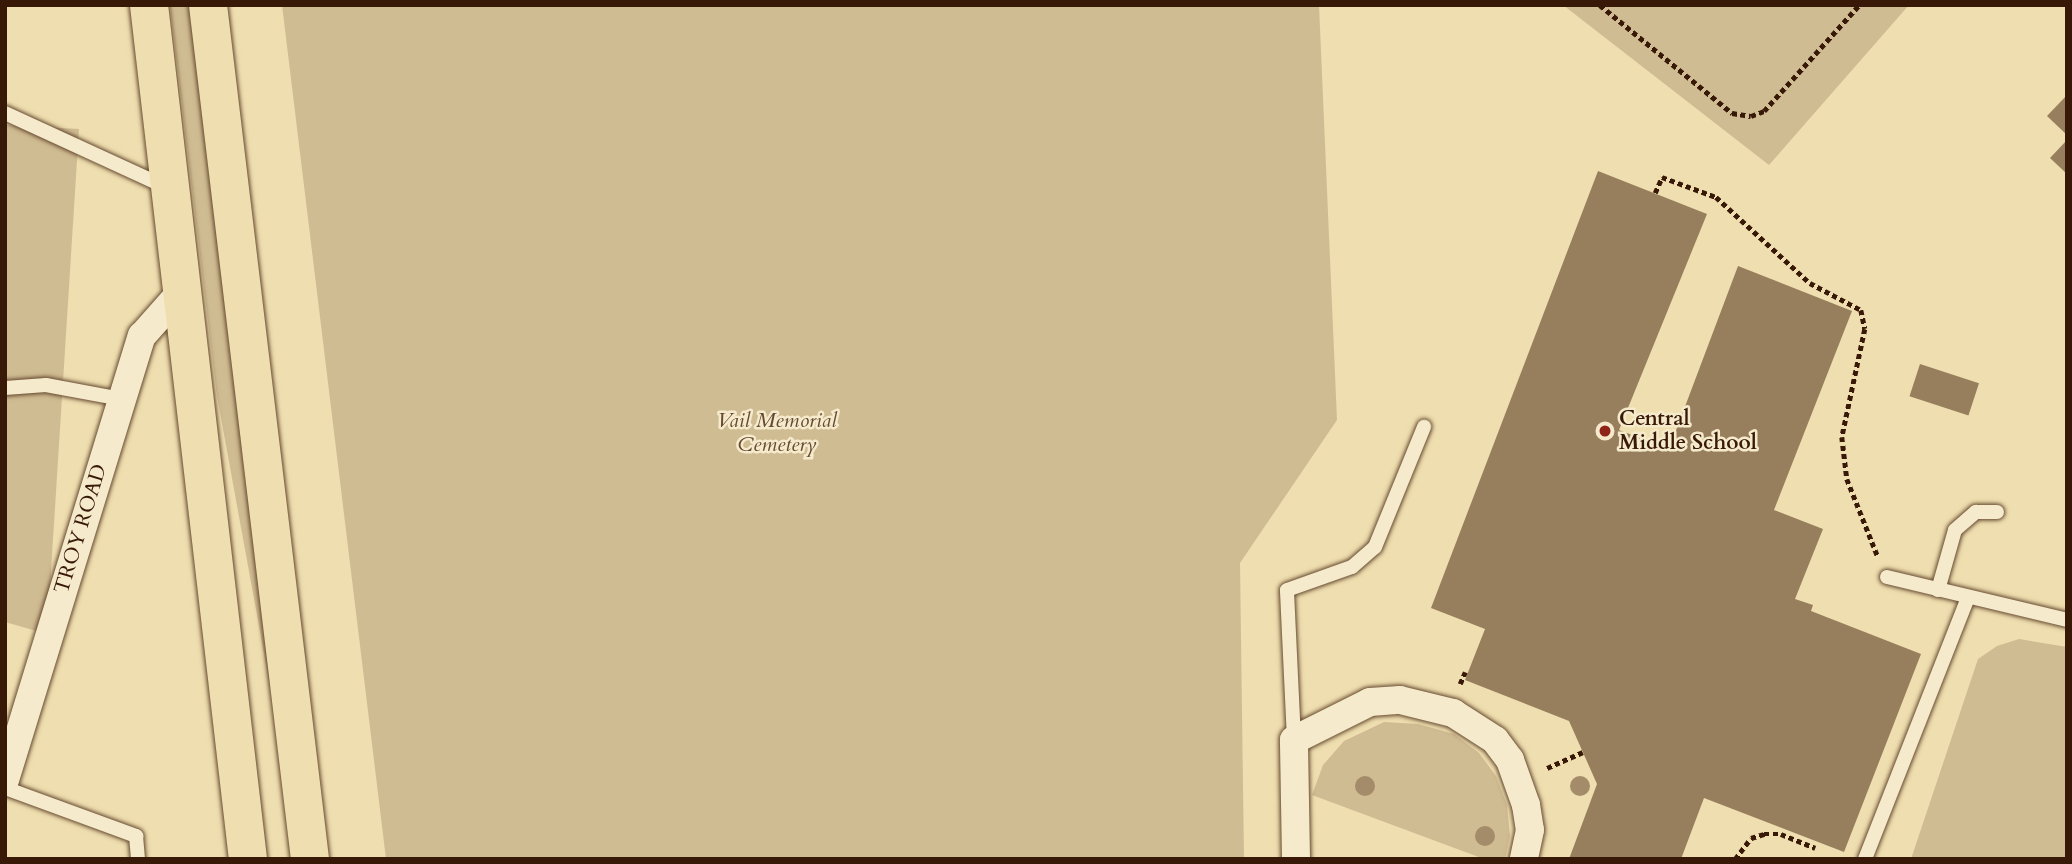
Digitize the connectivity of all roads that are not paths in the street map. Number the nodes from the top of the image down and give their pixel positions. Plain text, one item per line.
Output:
1 (149, 5) edge
2 (208, 5) edge
3 (5, 113) edge
4 (170, 188) junction
5 (182, 291) junction
6 (5, 388) edge
7 (121, 399) junction
8 (1424, 427) dead end
9 (1997, 512) dead end
10 (218, 574) junction
11 (1886, 577) road end
12 (1938, 590) junction
13 (1968, 598) junction
14 (2067, 620) edge
15 (1294, 740) junction
16 (5, 780) edge
17 (5, 788) edge
18 (138, 859) edge
19 (248, 859) edge
20 (274, 859) edge
21 (310, 859) edge
22 (1296, 859) edge
23 (1524, 859) edge
24 (1865, 859) edge

1 - 4 highway
2 - 21 highway
3 - 4 lane
4 - 5 highway
5 - 7 street, TROY ROAD
5 - 10 highway
6 - 7 lane
7 - 16 street, TROY ROAD
8 - 15 lane
9 - 12 lane
10 - 19 highway
10 - 20 highway
11 - 12 lane
12 - 13 lane
13 - 14 lane
13 - 24 lane
15 - 22 street
15 - 23 street
17 - 18 lane

